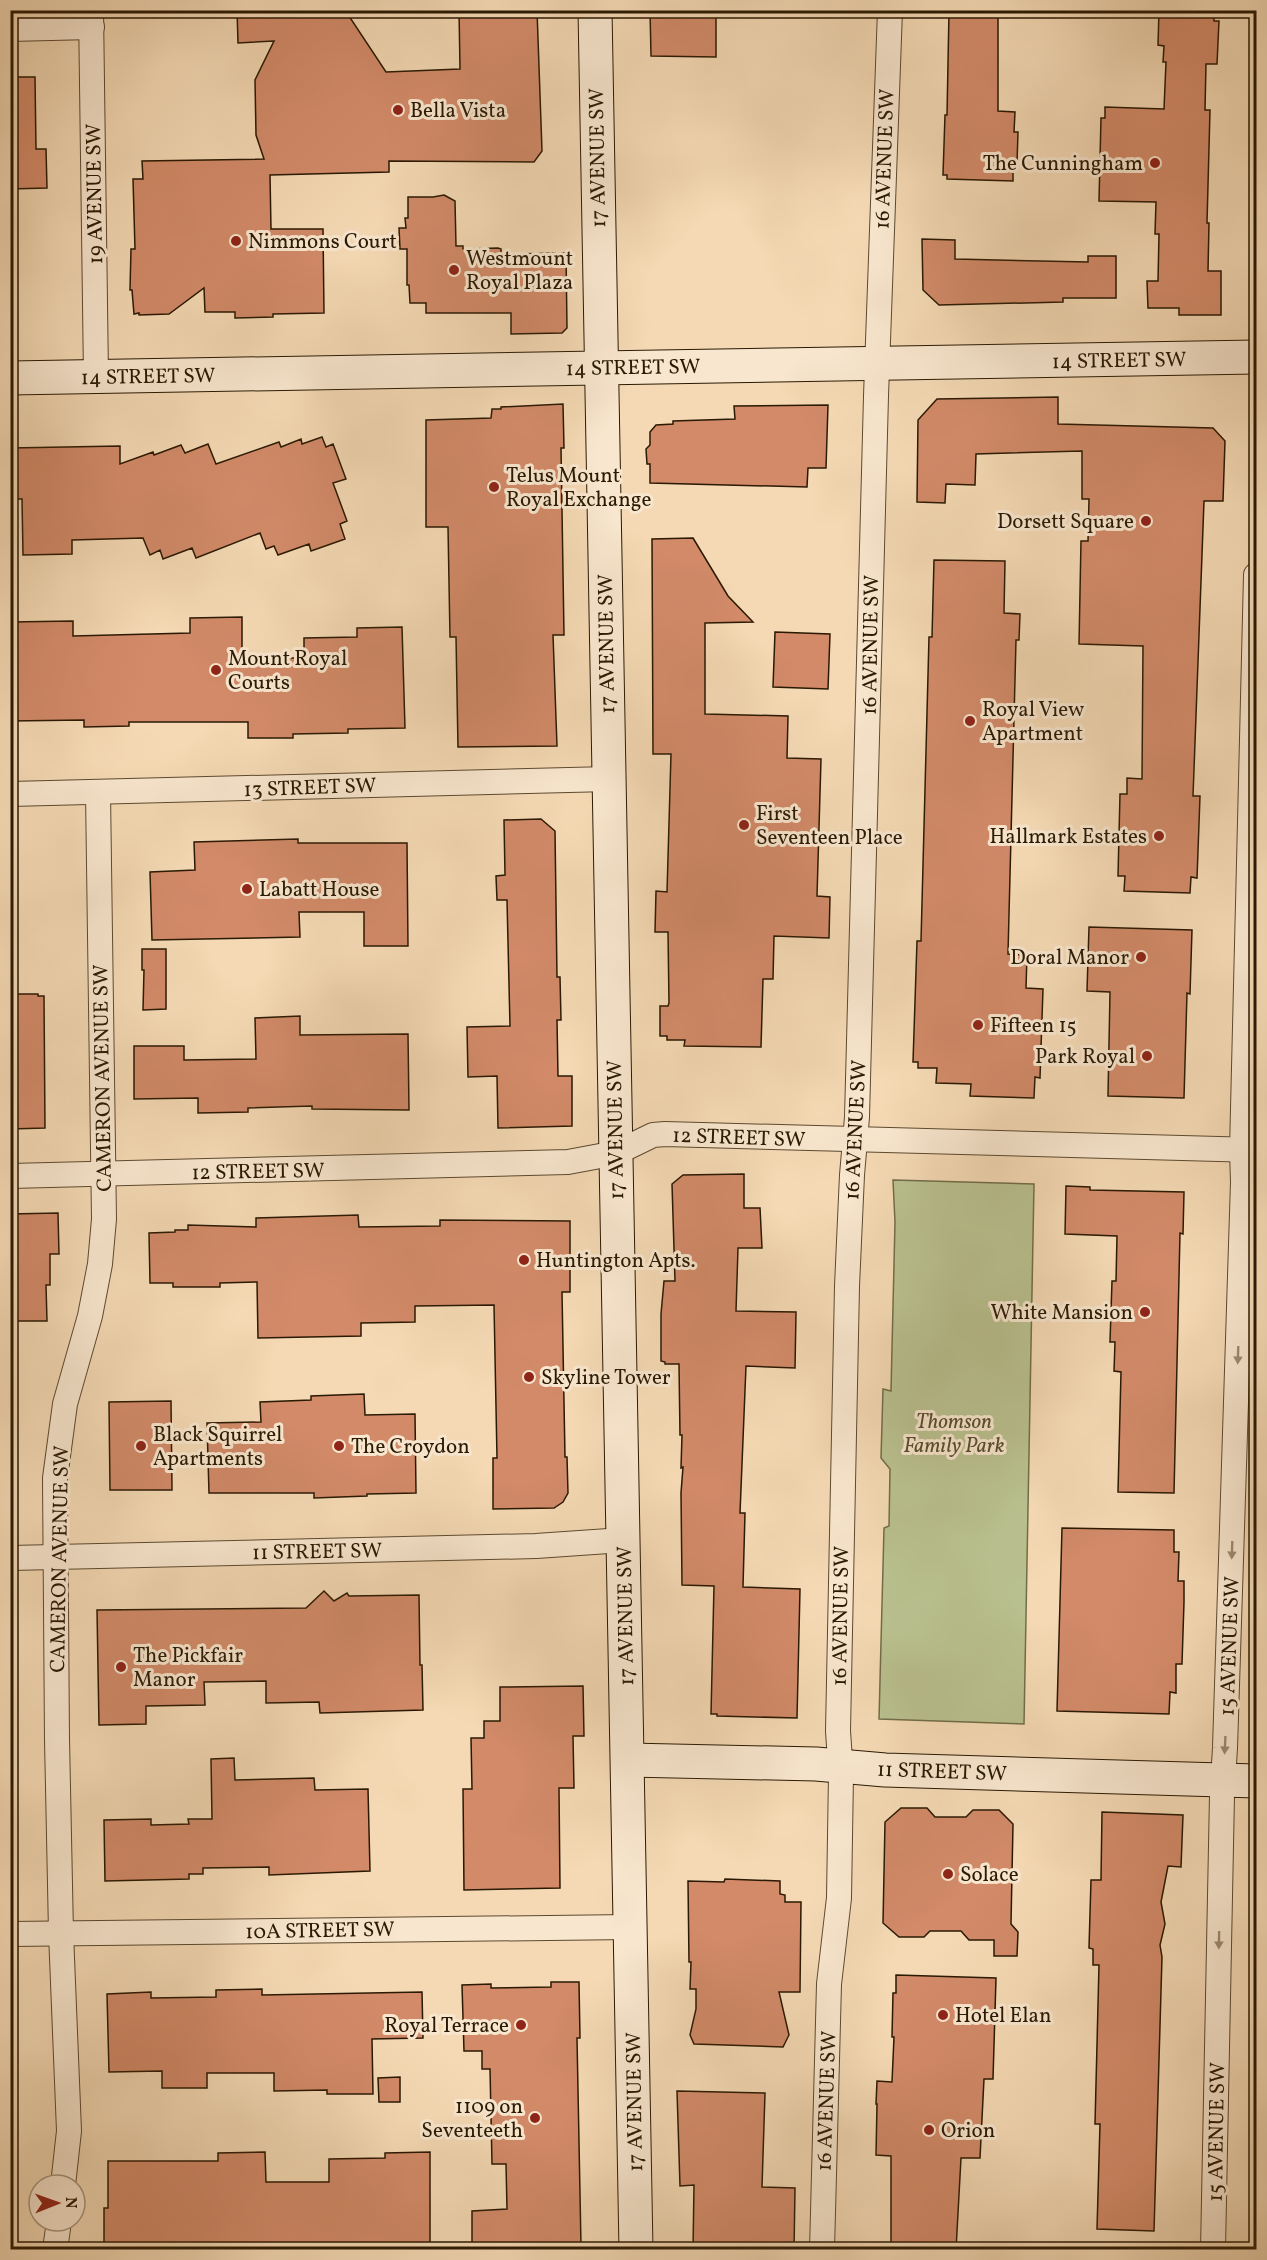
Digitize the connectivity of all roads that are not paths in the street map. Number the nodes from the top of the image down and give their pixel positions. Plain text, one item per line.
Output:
1 (595, 10) edge
2 (890, 10) edge
3 (92, 19) edge
4 (10, 29) edge
5 (1257, 357) edge
6 (877, 363) junction
7 (601, 368) junction
8 (96, 377) junction
9 (10, 378) edge
10 (1257, 575) edge
11 (609, 779) junction
12 (98, 793) junction
13 (10, 794) edge
14 (857, 1140) junction
15 (1249, 1150) edge
16 (616, 1154) junction
17 (104, 1174) junction
18 (10, 1176) edge
19 (623, 1540) junction
20 (55, 1557) junction
21 (10, 1558) edge
22 (628, 1760) junction
23 (841, 1767) junction
24 (1223, 1779) junction
25 (1257, 1781) edge
26 (630, 1927) junction
27 (61, 1933) junction
28 (10, 1934) edge
29 (64, 2173) edge
30 (57, 2233) edge
31 (55, 2250) edge
32 (636, 2250) edge
33 (822, 2250) edge
34 (1213, 2250) edge

1 - 7 main road, 17 AVENUE SW
2 - 6 street, 16 AVENUE SW
3 - 4 street
3 - 8 street, 19 AVENUE SW
5 - 6 main road, 14 STREET SW
6 - 7 main road, 14 STREET SW
6 - 14 street, 16 AVENUE SW
7 - 8 main road, 14 STREET SW
7 - 11 main road, 17 AVENUE SW
8 - 9 main road, 14 STREET SW
10 - 15 street, 15 AVENUE SW
11 - 12 street, 13 STREET SW
11 - 16 main road, 17 AVENUE SW
12 - 13 street, 13 STREET SW
12 - 17 street, CAMERON AVENUE SW
14 - 15 street, 12 STREET SW
14 - 16 street, 12 STREET SW
14 - 23 street, 16 AVENUE SW
15 -> 24 street, 15 AVENUE SW
16 - 17 street, 12 STREET SW
16 - 19 main road, 17 AVENUE SW
17 - 18 street, 12 STREET SW
17 - 20 street, CAMERON AVENUE SW
19 - 20 street, 11 STREET SW
19 - 22 main road, 17 AVENUE SW
20 - 21 street, 11 STREET SW
20 - 27 street, CAMERON AVENUE SW
22 - 23 main road, 11 STREET SW
22 - 26 main road, 17 AVENUE SW
23 - 24 main road, 11 STREET SW
23 - 33 street, 16 AVENUE SW
24 - 25 main road, 11 STREET SW
24 -> 34 street, 15 AVENUE SW
26 - 27 street, 10A STREET SW
26 - 32 main road, 17 AVENUE SW
27 - 28 street, 10A STREET SW
27 - 29 street, CAMERON AVENUE SW
30 - 31 street

